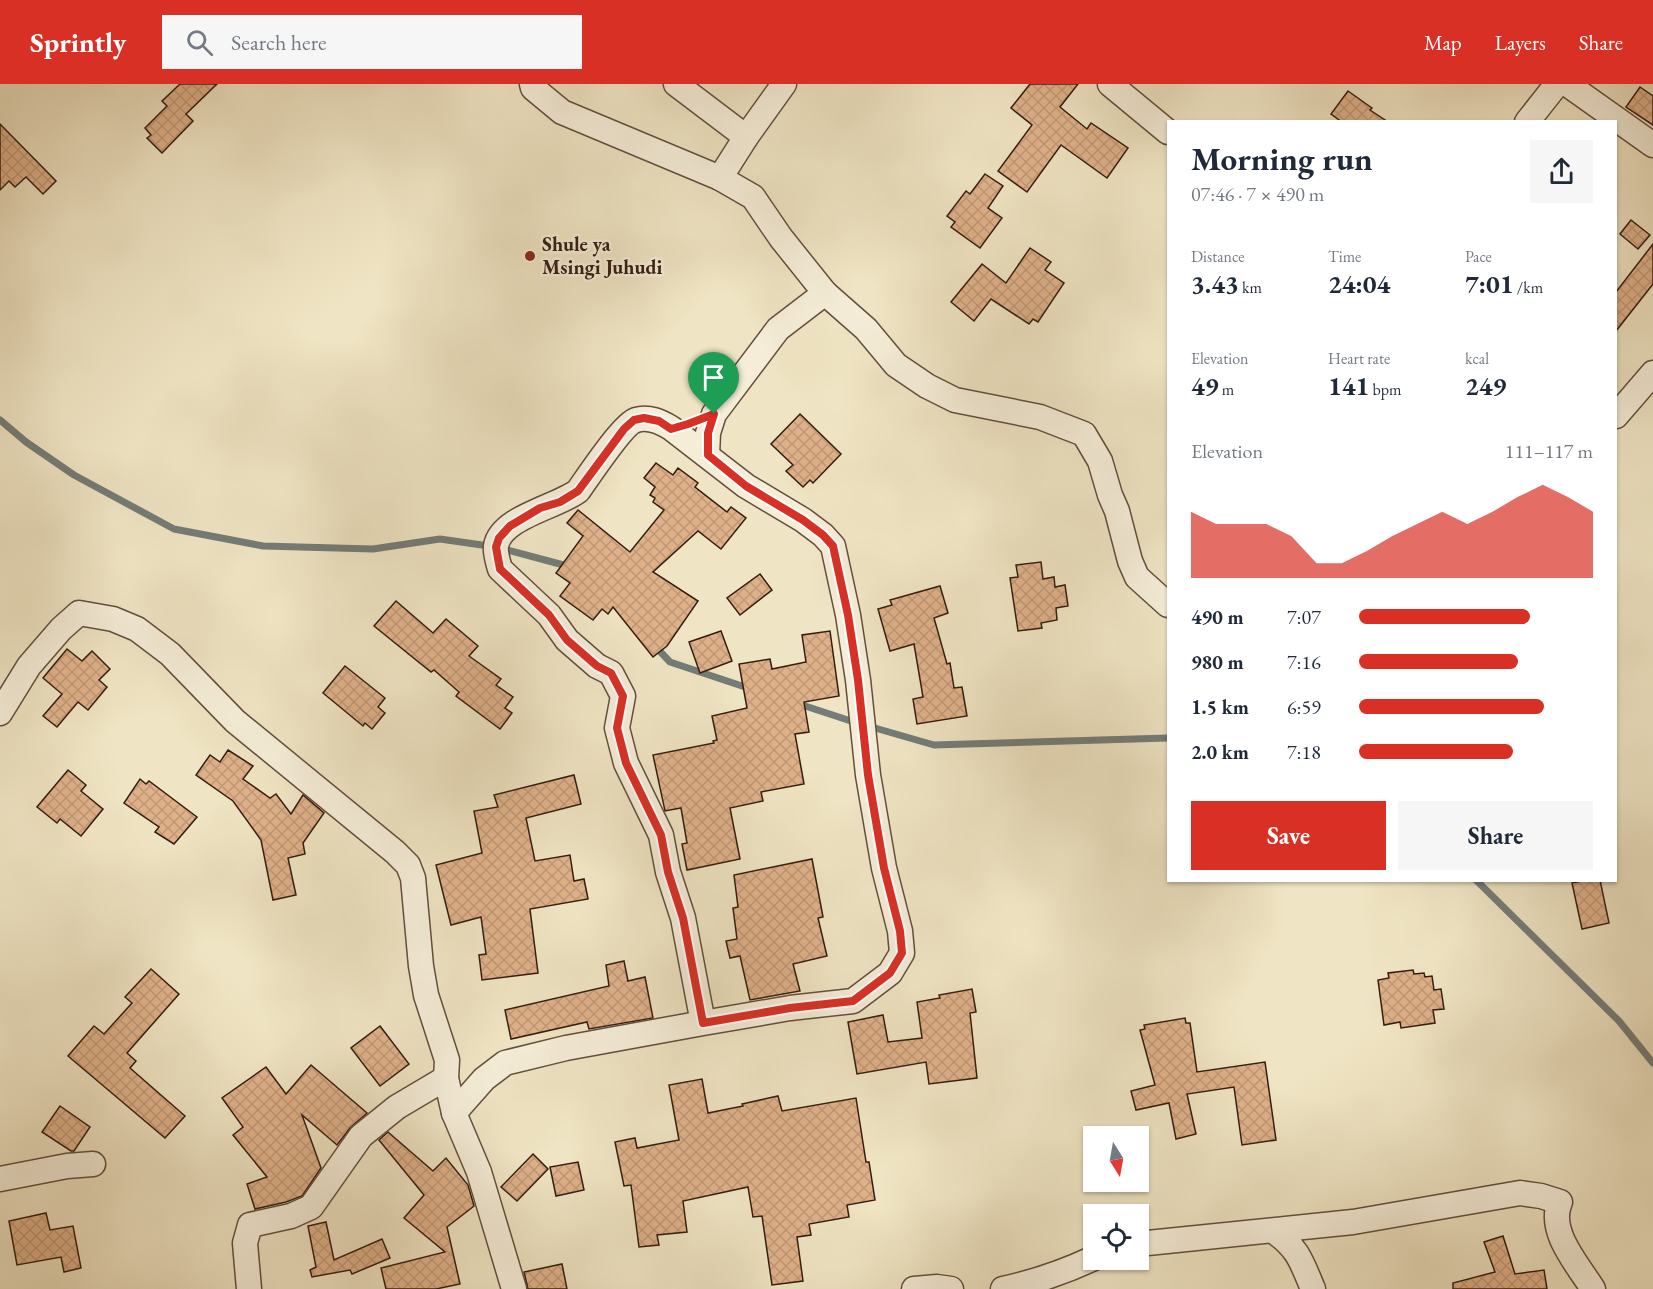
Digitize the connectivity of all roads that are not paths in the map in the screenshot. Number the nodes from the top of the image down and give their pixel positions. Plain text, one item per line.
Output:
1 (532, 84) edge
2 (676, 84) edge
3 (784, 84) edge
4 (1110, 84) edge
5 (1557, 84) edge
6 (1567, 84) edge
7 (1529, 120) edge
8 (1167, 131) edge
9 (746, 137) junction
10 (1653, 145) edge
11 (720, 178) junction
12 (825, 293) junction
13 (1653, 373) edge
14 (714, 414) junction
15 (1617, 415) edge
16 (671, 429) junction
17 (708, 455) junction
18 (1167, 604) edge
19 (0, 713) edge
20 (703, 1023) junction
21 (446, 1078) junction
22 (454, 1113) junction
23 (93, 1164) dead end
24 (0, 1179) edge
25 (1272, 1231) junction
26 (1149, 1243) edge
27 (1083, 1263) edge
28 (249, 1289) edge
29 (514, 1289) edge
30 (914, 1289) edge
31 (951, 1289) edge
32 (1003, 1289) edge
33 (1313, 1289) edge
34 (1593, 1289) edge

1 - 11 street
2 - 9 street
3 - 9 street
4 - 8 street
5 - 7 street
6 - 10 street
9 - 11 street
11 - 12 street
12 - 14 street
12 - 18 street
13 - 15 street
14 - 16 street
14 - 17 street
16 - 17 street
16 - 20 street
17 - 20 street
19 - 21 street
20 - 22 street
21 - 22 street
21 - 28 street
22 - 29 street
23 - 24 street
25 - 26 street
25 - 33 street
25 - 34 street
27 - 32 street
30 - 31 street

